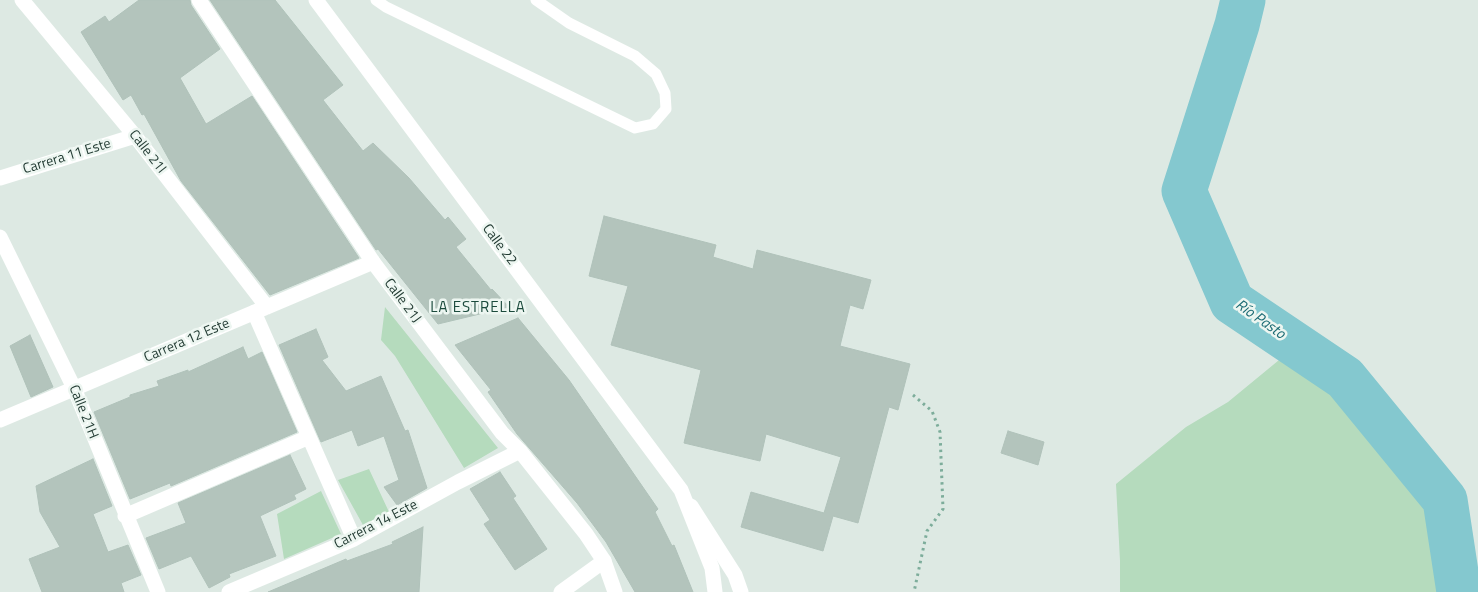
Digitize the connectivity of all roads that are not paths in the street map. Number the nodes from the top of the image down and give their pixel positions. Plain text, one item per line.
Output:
1 (22, 0) edge
2 (199, 0) edge
3 (316, 0) edge
4 (376, 0) edge
5 (536, 0) edge
6 (134, 136) junction
7 (0, 178) edge
8 (0, 237) edge
9 (373, 262) junction
10 (260, 310) junction
11 (74, 388) junction
12 (0, 420) edge
13 (309, 437) junction
14 (520, 451) junction
15 (681, 490) junction
16 (125, 516) junction
17 (354, 539) junction
18 (604, 561) junction
19 (158, 592) edge
20 (229, 592) edge
21 (561, 592) edge
22 (615, 592) edge
23 (715, 592) edge
24 (741, 592) edge

1 - 6 street, Calle 21I
2 - 9 street, Calle 21J
3 - 15 street, Calle 22
4 - 5 lane
6 - 7 street, Carrera 11 Este
6 - 10 street, Calle 21I
8 - 11 street, Calle 21H
9 - 10 street, Carrera 12 Este
9 - 14 street, Calle 21J
10 - 11 street, Carrera 12 Este
10 - 13 street, Calle 21I
11 - 12 street, Carrera 12 Este
11 - 16 street, Calle 21H
13 - 16 street
13 - 17 street, Calle 21I
14 - 17 street, Carrera 14 Este
14 - 18 street, Calle 21J
15 - 23 street, Calle 22
15 - 24 street, Calle 22
16 - 19 street, Calle 21H
17 - 20 street, Carrera 14 Este
18 - 21 street
18 - 22 street, Calle 21J

